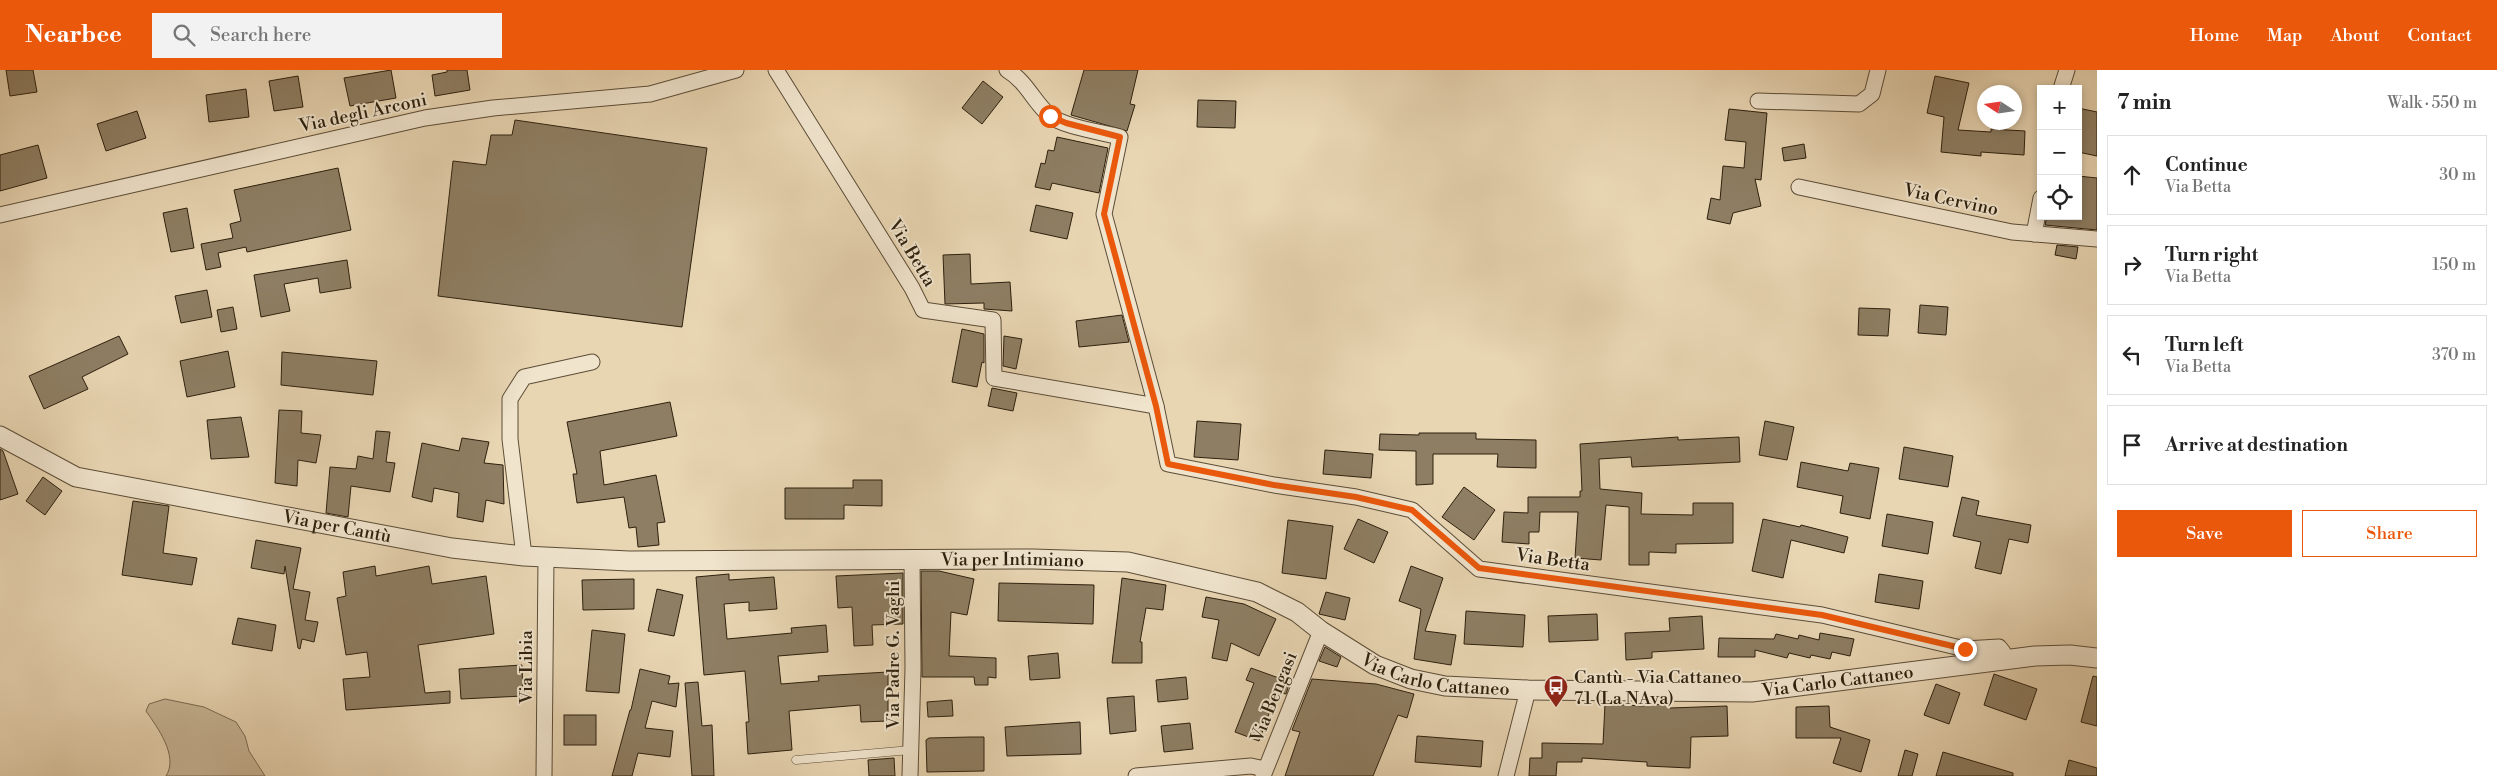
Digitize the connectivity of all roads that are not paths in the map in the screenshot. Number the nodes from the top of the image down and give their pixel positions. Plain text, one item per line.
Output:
1 (736, 70) edge
2 (776, 70) edge
3 (1007, 70) edge
4 (1878, 70) edge
5 (2067, 70) edge
6 (2062, 85) edge
7 (1758, 101) dead end
8 (1799, 187) dead end
9 (0, 216) edge
10 (2037, 219) edge
11 (2034, 234) junction
12 (2097, 239) edge
13 (592, 362) dead end
14 (1156, 406) junction
15 (0, 436) edge
16 (524, 556) junction
17 (546, 557) junction
18 (912, 560) junction
19 (688, 562) joint
20 (1321, 631) junction
21 (2097, 658) edge
22 (2004, 660) junction
23 (1528, 690) junction
24 (911, 750) junction
25 (796, 760) dead end
26 (1264, 773) edge
27 (544, 776) edge
28 (910, 776) edge
29 (1136, 776) edge
30 (1506, 776) edge

1 - 9 street, Via degli Arconi
2 - 14 street, Via Betta
3 - 14 street, Via Betta
4 - 7 street
5 - 6 street
8 - 11 street, Via Cervino
10 - 11 street
11 - 12 street, Via Cervino
13 - 16 street
14 - 22 street, Via Betta
15 - 16 street, Via per Cantù
16 - 17 street, Via per Cantù
17 - 19 street, Via per Cantù
17 - 27 street, Via Libia
18 - 19 street, Via per Intimiano
18 - 20 street, Via per Intimiano
18 - 24 street, Via Padre G. Vaghi
20 - 23 street, Via Carlo Cattaneo
20 - 26 street, Via Bengasi
21 - 22 street, Via Carlo Cattaneo
22 - 23 street, Via Carlo Cattaneo
23 - 30 street
24 - 25 lane, Via Padre G. Vaghi
24 - 28 street, Via Padre G. Vaghi
26 - 29 street

